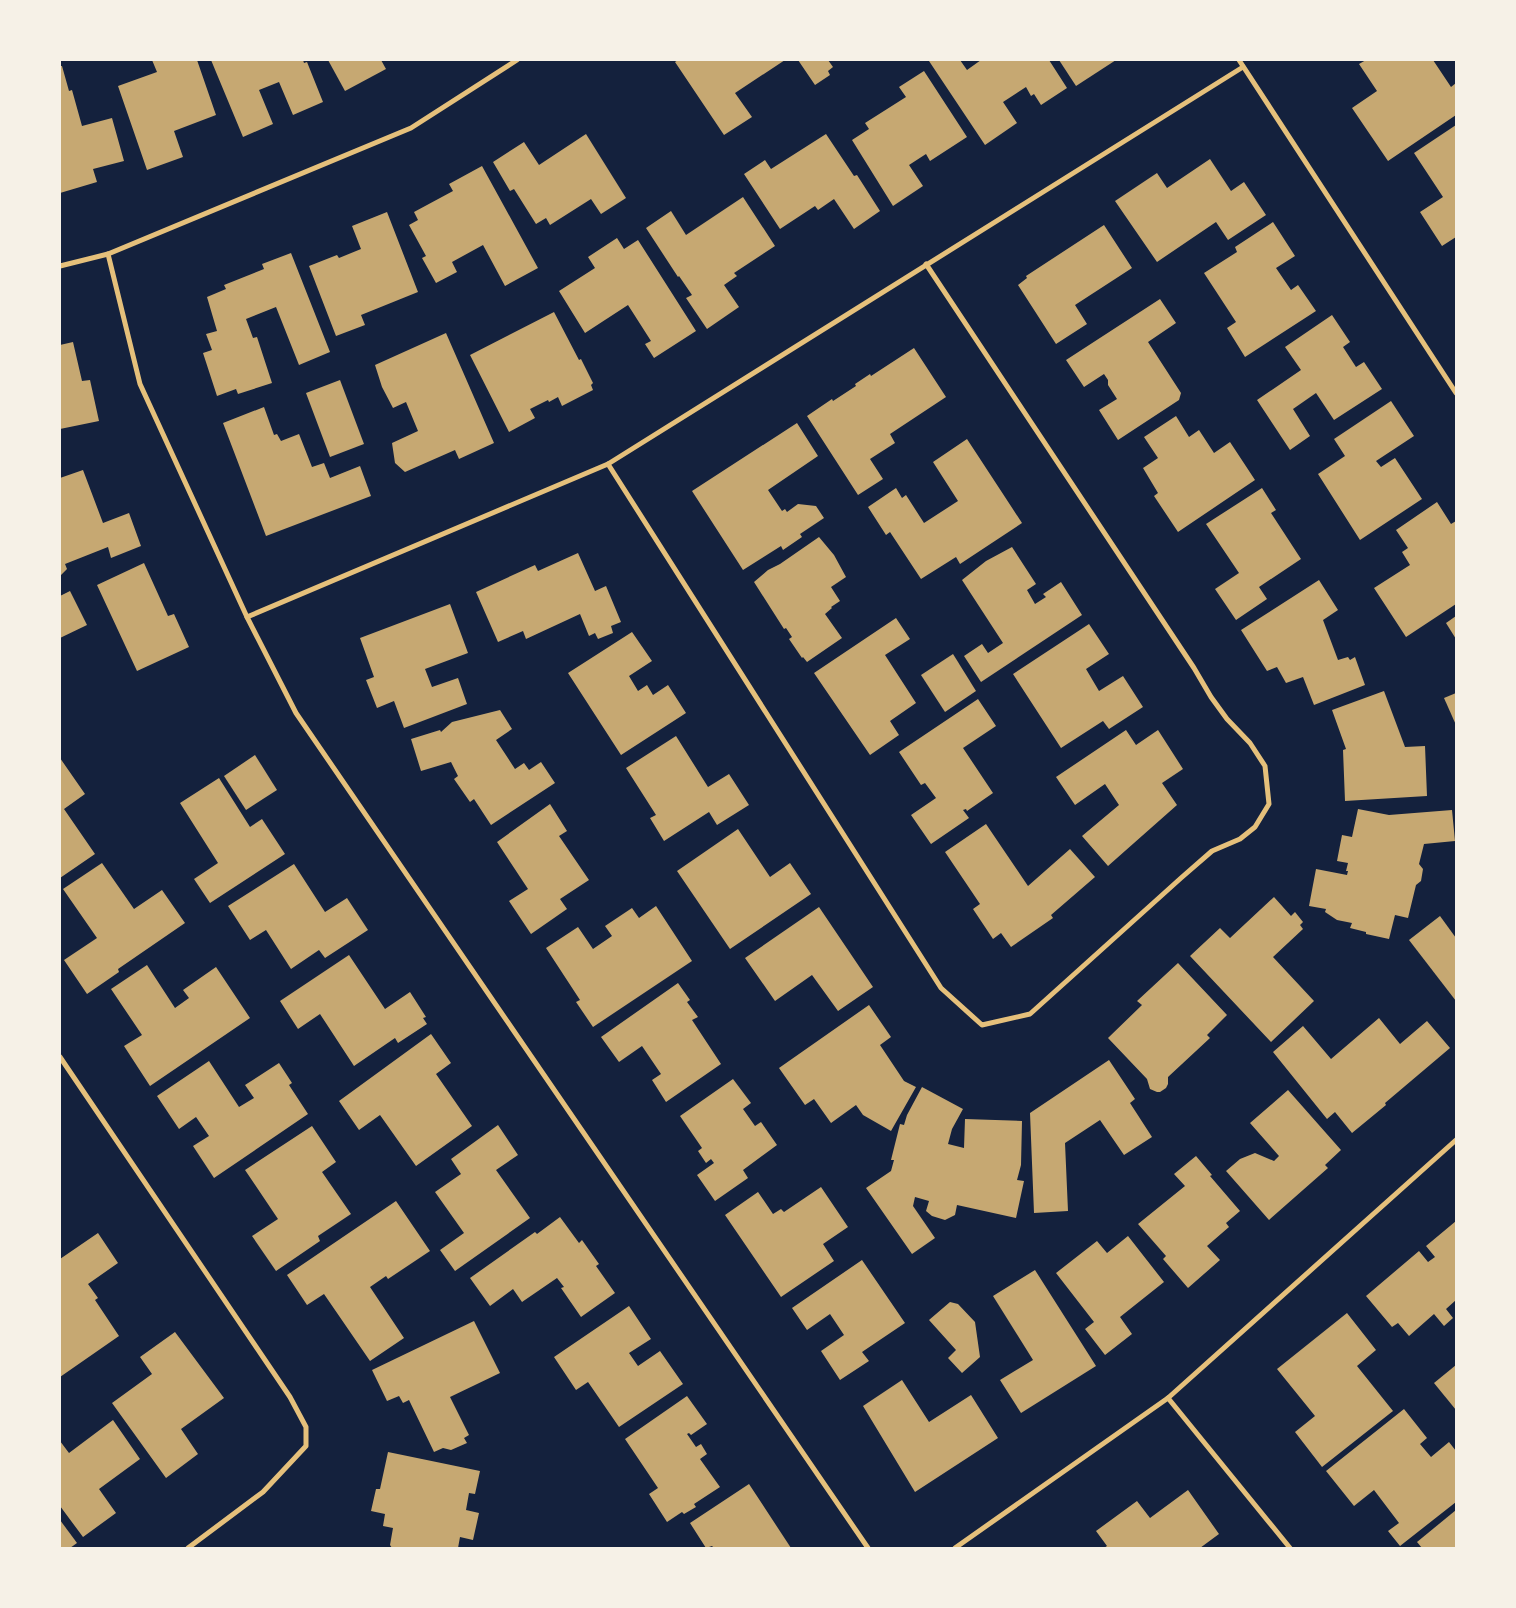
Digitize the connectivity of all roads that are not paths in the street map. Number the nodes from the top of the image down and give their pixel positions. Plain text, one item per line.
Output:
1 (517, 60) edge
2 (1239, 60) edge
3 (1243, 67) junction
4 (108, 254) junction
5 (926, 264) junction
6 (60, 266) edge
7 (1456, 393) edge
8 (608, 464) junction
9 (247, 616) junction
10 (60, 1057) edge
11 (1456, 1140) edge
12 (1168, 1398) junction
13 (188, 1548) edge
14 (868, 1548) edge
15 (955, 1548) edge
16 (1290, 1548) edge

1 - 4 street
2 - 3 street
3 - 5 street
3 - 7 street
4 - 6 street
4 - 9 street
5 - 8 street
5 - 8 street
8 - 9 street
9 - 14 street
10 - 13 street
11 - 12 street
12 - 15 street
12 - 16 street

